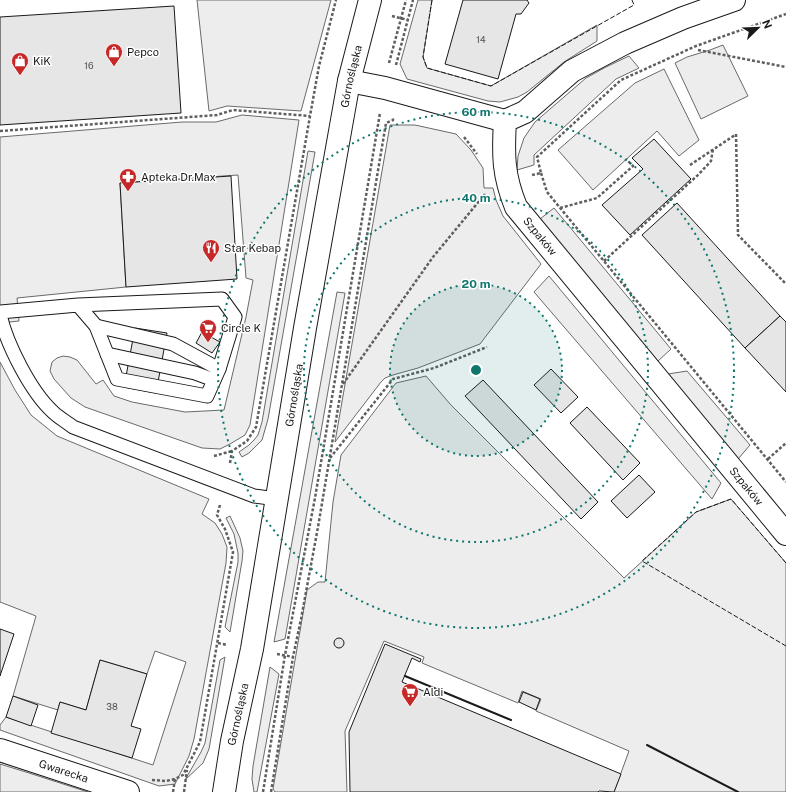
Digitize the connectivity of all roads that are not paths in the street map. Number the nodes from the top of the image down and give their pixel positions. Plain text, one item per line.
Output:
1 (370, 0) edge
2 (734, 0) edge
3 (349, 81) junction
4 (506, 122) junction
5 (78, 305) junction
6 (0, 312) edge
7 (0, 315) edge
8 (96, 326) junction
9 (107, 354) junction
10 (216, 374) junction
11 (278, 500) junction
12 (786, 534) edge
13 (0, 750) edge
14 (128, 792) edge
15 (224, 792) edge

1 - 3 street, Górnośląska
2 - 4 street
3 - 4 street
3 - 11 street, Górnośląska
4 - 12 street, Szpaków
5 - 6 lane
5 - 8 lane
5 - 10 lane
7 - 11 lane
8 - 9 lane
8 - 10 lane
9 - 10 lane
9 - 10 lane
11 - 15 street, Górnośląska
13 - 14 street, Gwarecka

